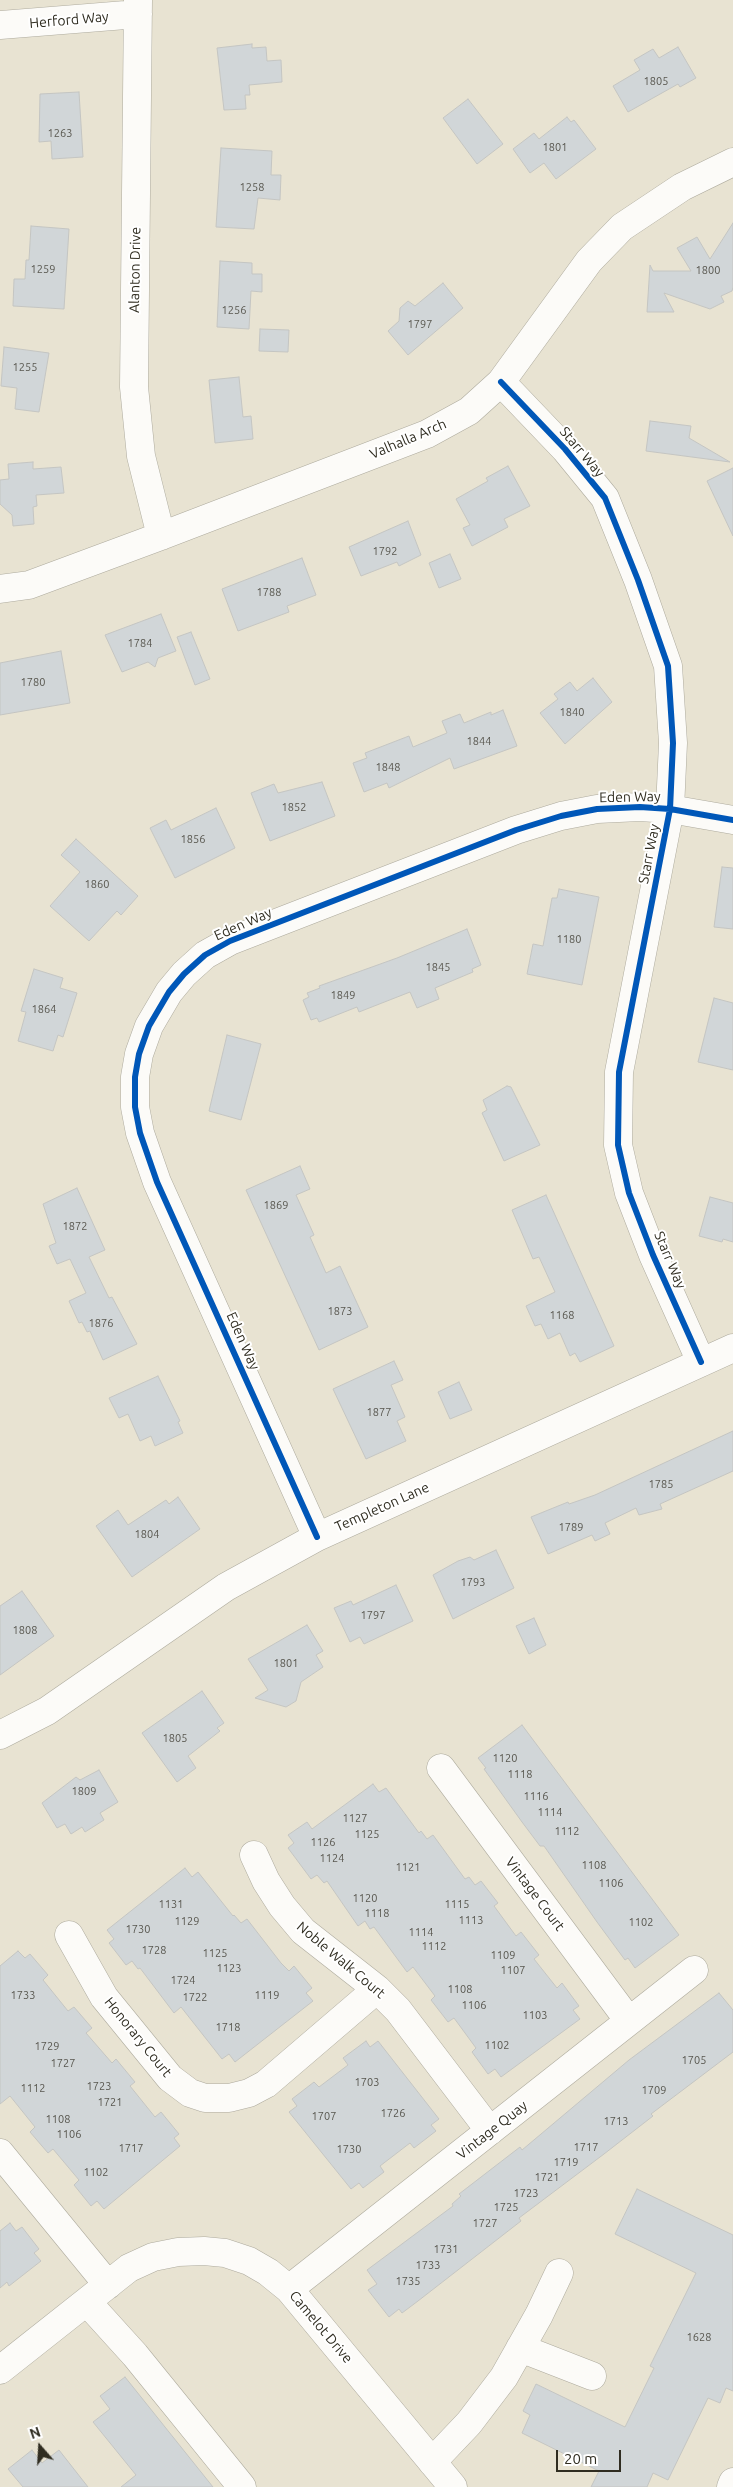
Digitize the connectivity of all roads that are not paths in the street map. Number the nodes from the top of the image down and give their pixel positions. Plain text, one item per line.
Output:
1 (138, 7) edge
2 (0, 26) edge
3 (733, 162) edge
4 (500, 382) junction
5 (161, 536) junction
6 (0, 590) edge
7 (670, 809) junction
8 (733, 820) edge
9 (733, 1348) edge
10 (701, 1362) junction
11 (317, 1536) junction
12 (0, 1735) edge
13 (441, 1768) dead end
14 (254, 1855) dead end
15 (69, 1935) dead end
16 (694, 1970) dead end
17 (377, 1989) junction
18 (629, 2021) junction
19 (490, 2131) junction
20 (0, 2153) edge
21 (559, 2273) dead end
22 (108, 2285) junction
23 (289, 2288) junction
24 (87, 2302) junction
25 (520, 2348) junction
26 (0, 2370) edge
27 (592, 2376) dead end
28 (432, 2462) junction
29 (733, 2482) edge
30 (242, 2487) edge
31 (453, 2487) edge
32 (731, 2487) edge

1 - 2 street, Herford Way
1 - 5 street, Alanton Drive
3 - 4 street, Valhalla Arch
4 - 5 street, Valhalla Arch
4 - 7 street, Starr Way
5 - 6 street, Valhalla Arch
7 - 8 street, Eden Way
7 - 10 street, Starr Way
7 - 11 street, Eden Way
9 - 10 street, Templeton Lane
10 - 11 street, Templeton Lane
11 - 12 street, Templeton Lane
13 - 18 street, Vintage Court
14 - 17 street, Noble Walk Court
15 - 17 street, Honorary Court
16 - 18 street, Vintage Quay
17 - 19 street, Noble Walk Court
18 - 19 street, Vintage Quay
19 - 23 street, Vintage Quay
20 - 22 street
21 - 25 street
22 - 23 street, Camelot Drive
22 - 24 street, Camelot Drive
23 - 28 street, Camelot Drive
24 - 26 street, Camelot Drive
24 - 30 street
25 - 27 street
25 - 28 street
28 - 31 street, Camelot Drive
29 - 32 street

